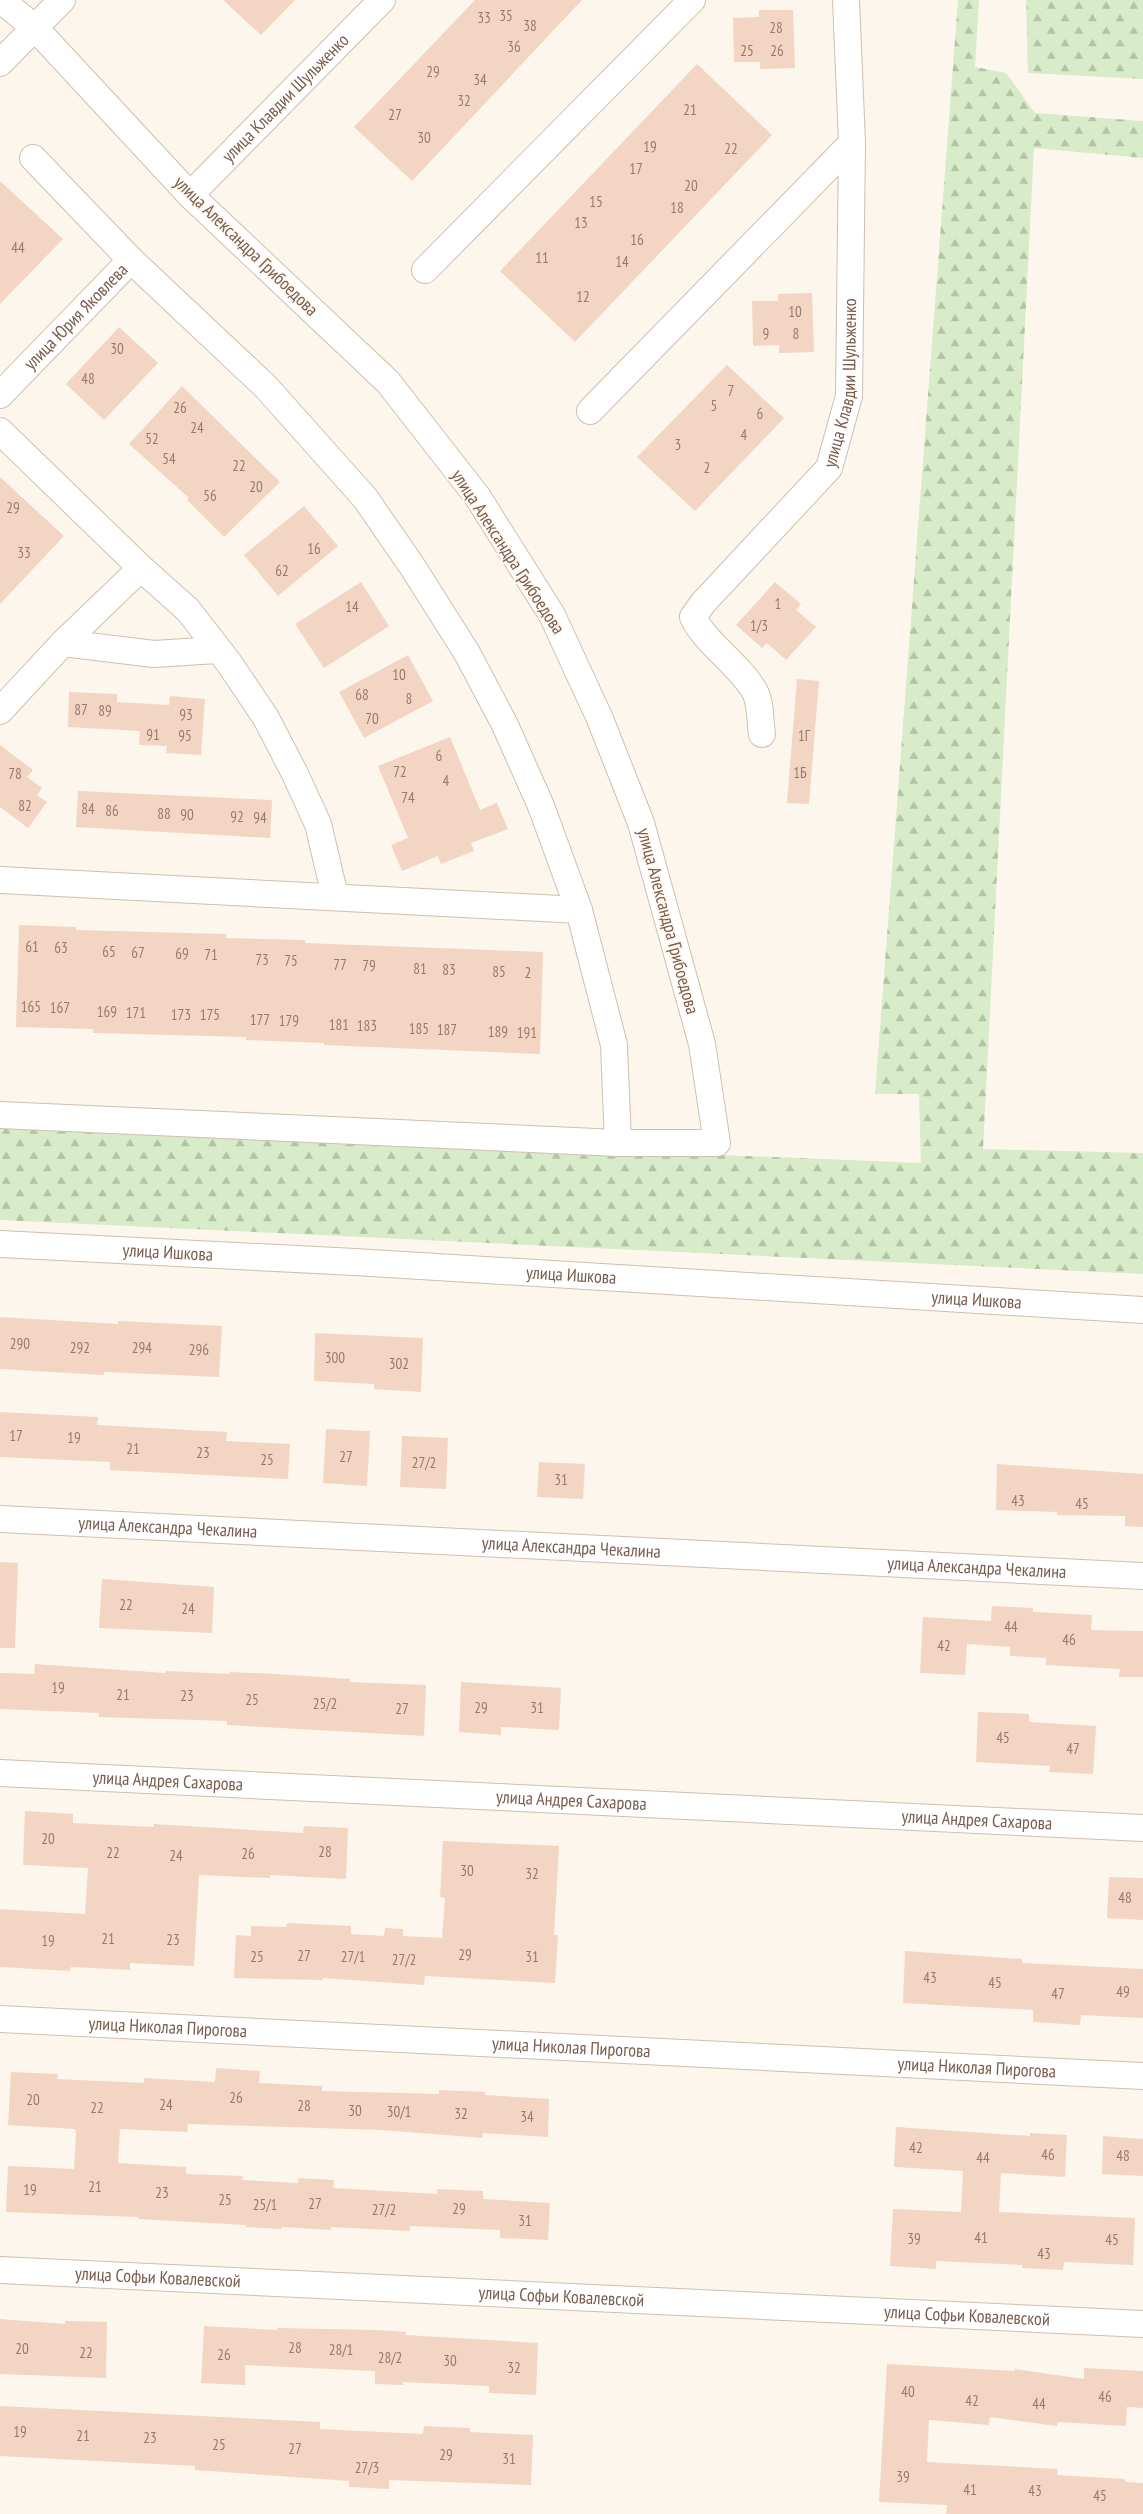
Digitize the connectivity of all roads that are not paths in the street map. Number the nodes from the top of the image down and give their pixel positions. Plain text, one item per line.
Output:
1 (1, 0) edge
2 (62, 0) edge
3 (382, 0) edge
4 (692, 0) edge
5 (846, 0) edge
6 (35, 28) junction
7 (0, 63) edge
8 (852, 143) junction
9 (33, 158) dead end
10 (190, 195) junction
11 (131, 260) junction
12 (425, 270) dead end
13 (0, 395) edge
14 (590, 411) dead end
15 (0, 430) edge
16 (141, 568) junction
17 (63, 644) junction
18 (217, 650) junction
19 (0, 711) edge
20 (762, 734) dead end
21 (0, 880) edge
22 (335, 896) junction
23 (579, 910) junction
24 (0, 1115) edge
25 (618, 1143) junction
26 (0, 1244) edge
27 (1143, 1310) edge
28 (0, 1519) edge
29 (1143, 1576) edge
30 (0, 1773) edge
31 (1143, 1828) edge
32 (0, 2020) edge
33 (1143, 2076) edge
34 (0, 2270) edge
35 (1134, 2324) edge

1 - 6 street, улица Александра Грибоедова
2 - 6 street
3 - 10 street, улица Клавдии Шульженко
4 - 12 street
5 - 8 street, улица Клавдии Шульженко
6 - 7 street
6 - 10 street, улица Александра Грибоедова
8 - 14 street
8 - 20 street, улица Клавдии Шульженко
9 - 11 street
10 - 25 street, улица Александра Грибоедова
11 - 13 street, улица Юрия Яковлева
11 - 23 street
15 - 16 street
16 - 17 street
16 - 18 street
17 - 18 street
17 - 19 street
18 - 22 street
21 - 22 street
22 - 23 street
23 - 25 street
24 - 25 street
26 - 27 street, улица Ишкова
28 - 29 street, улица Александра Чекалина
30 - 31 street, улица Андрея Сахарова
32 - 33 street, улица Николая Пирогова
34 - 35 street, улица Софьи Ковалевской

